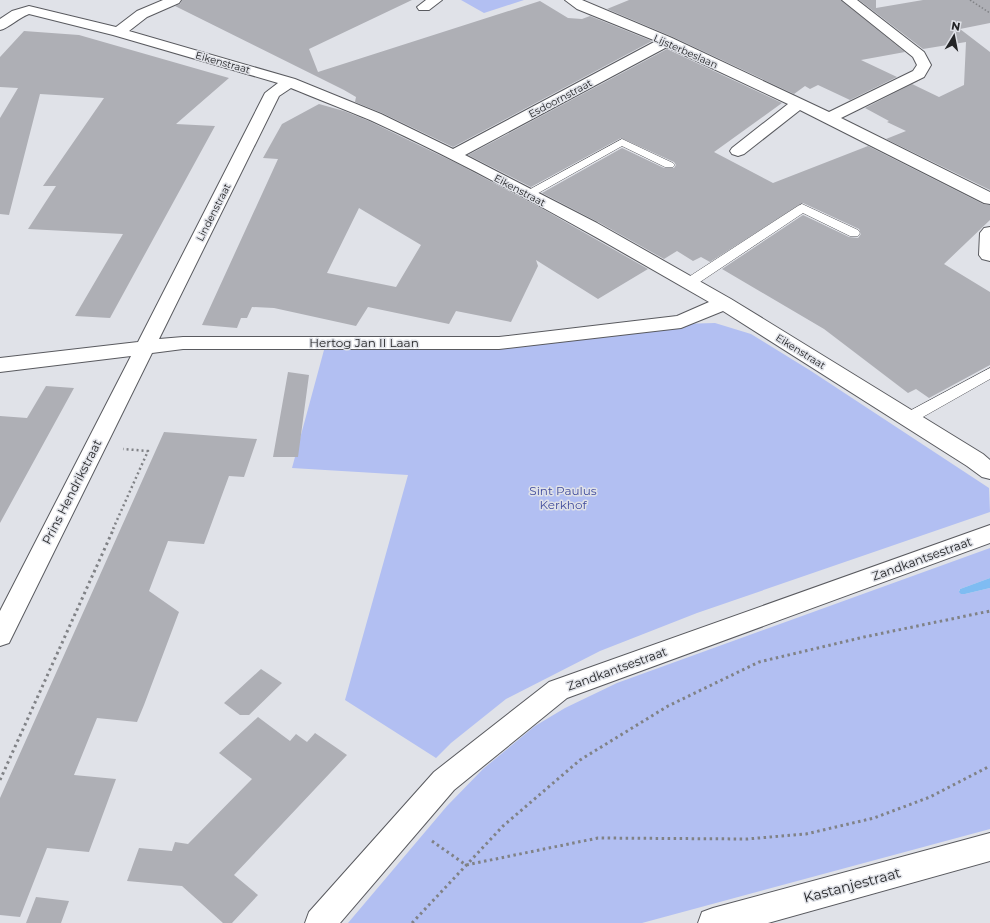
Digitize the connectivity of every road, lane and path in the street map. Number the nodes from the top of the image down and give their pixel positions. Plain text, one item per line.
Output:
1 (174, 0) edge
2 (572, 0) edge
3 (849, 0) edge
4 (970, 0) edge
5 (990, 13) edge
6 (4, 22) edge
7 (118, 32) junction
8 (667, 41) junction
9 (290, 82) junction
10 (799, 103) junction
11 (829, 118) junction
12 (738, 151) dead end
13 (453, 154) junction
14 (669, 165) dead end
15 (529, 194) junction
16 (990, 199) edge
17 (990, 232) edge
18 (854, 234) dead end
19 (990, 256) edge
20 (688, 283) junction
21 (724, 303) junction
22 (144, 348) junction
23 (0, 365) edge
24 (990, 373) edge
25 (909, 418) junction
26 (95, 447) junction
27 (990, 471) edge
28 (990, 534) edge
29 (990, 611) edge
30 (0, 636) edge
31 (990, 766) edge
32 (0, 780) edge
33 (407, 823) junction
34 (990, 847) edge
35 (466, 865) junction
36 (320, 923) edge
37 (412, 923) edge
38 (713, 923) edge

1 - 7 street
2 - 8 street, Lijsterbeslaan
3 - 11 street
4 - 5 path
6 - 7 street, Eikenstraat
7 - 9 street, Eikenstraat
8 - 10 street, Lijsterbeslaan
8 - 13 street, Esdoornstraat
9 - 13 street, Eikenstraat
9 - 22 street, Lindenstraat
10 - 11 street, Lijsterbeslaan
10 - 12 street
11 - 16 street, Lijsterbeslaan
13 - 15 street, Eikenstraat
14 - 15 lane
15 - 20 street, Eikenstraat
17 - 19 street
18 - 20 lane
20 - 21 street, Eikenstraat
21 - 22 street, Hertog Jan II Laan
21 - 25 street, Eikenstraat
22 - 23 street, Hertog Jan II Laan
22 - 26 street, Prins Hendrikstraat
24 - 25 lane
25 - 27 street, Eikenstraat
26 - 30 street, Prins Hendrikstraat
26 - 32 path
28 - 33 street, Zandkantsestraat
29 - 35 path
31 - 35 path
33 - 35 path
33 - 36 street, Zandkantsestraat
34 - 38 street, Kastanjestraat
35 - 37 path

